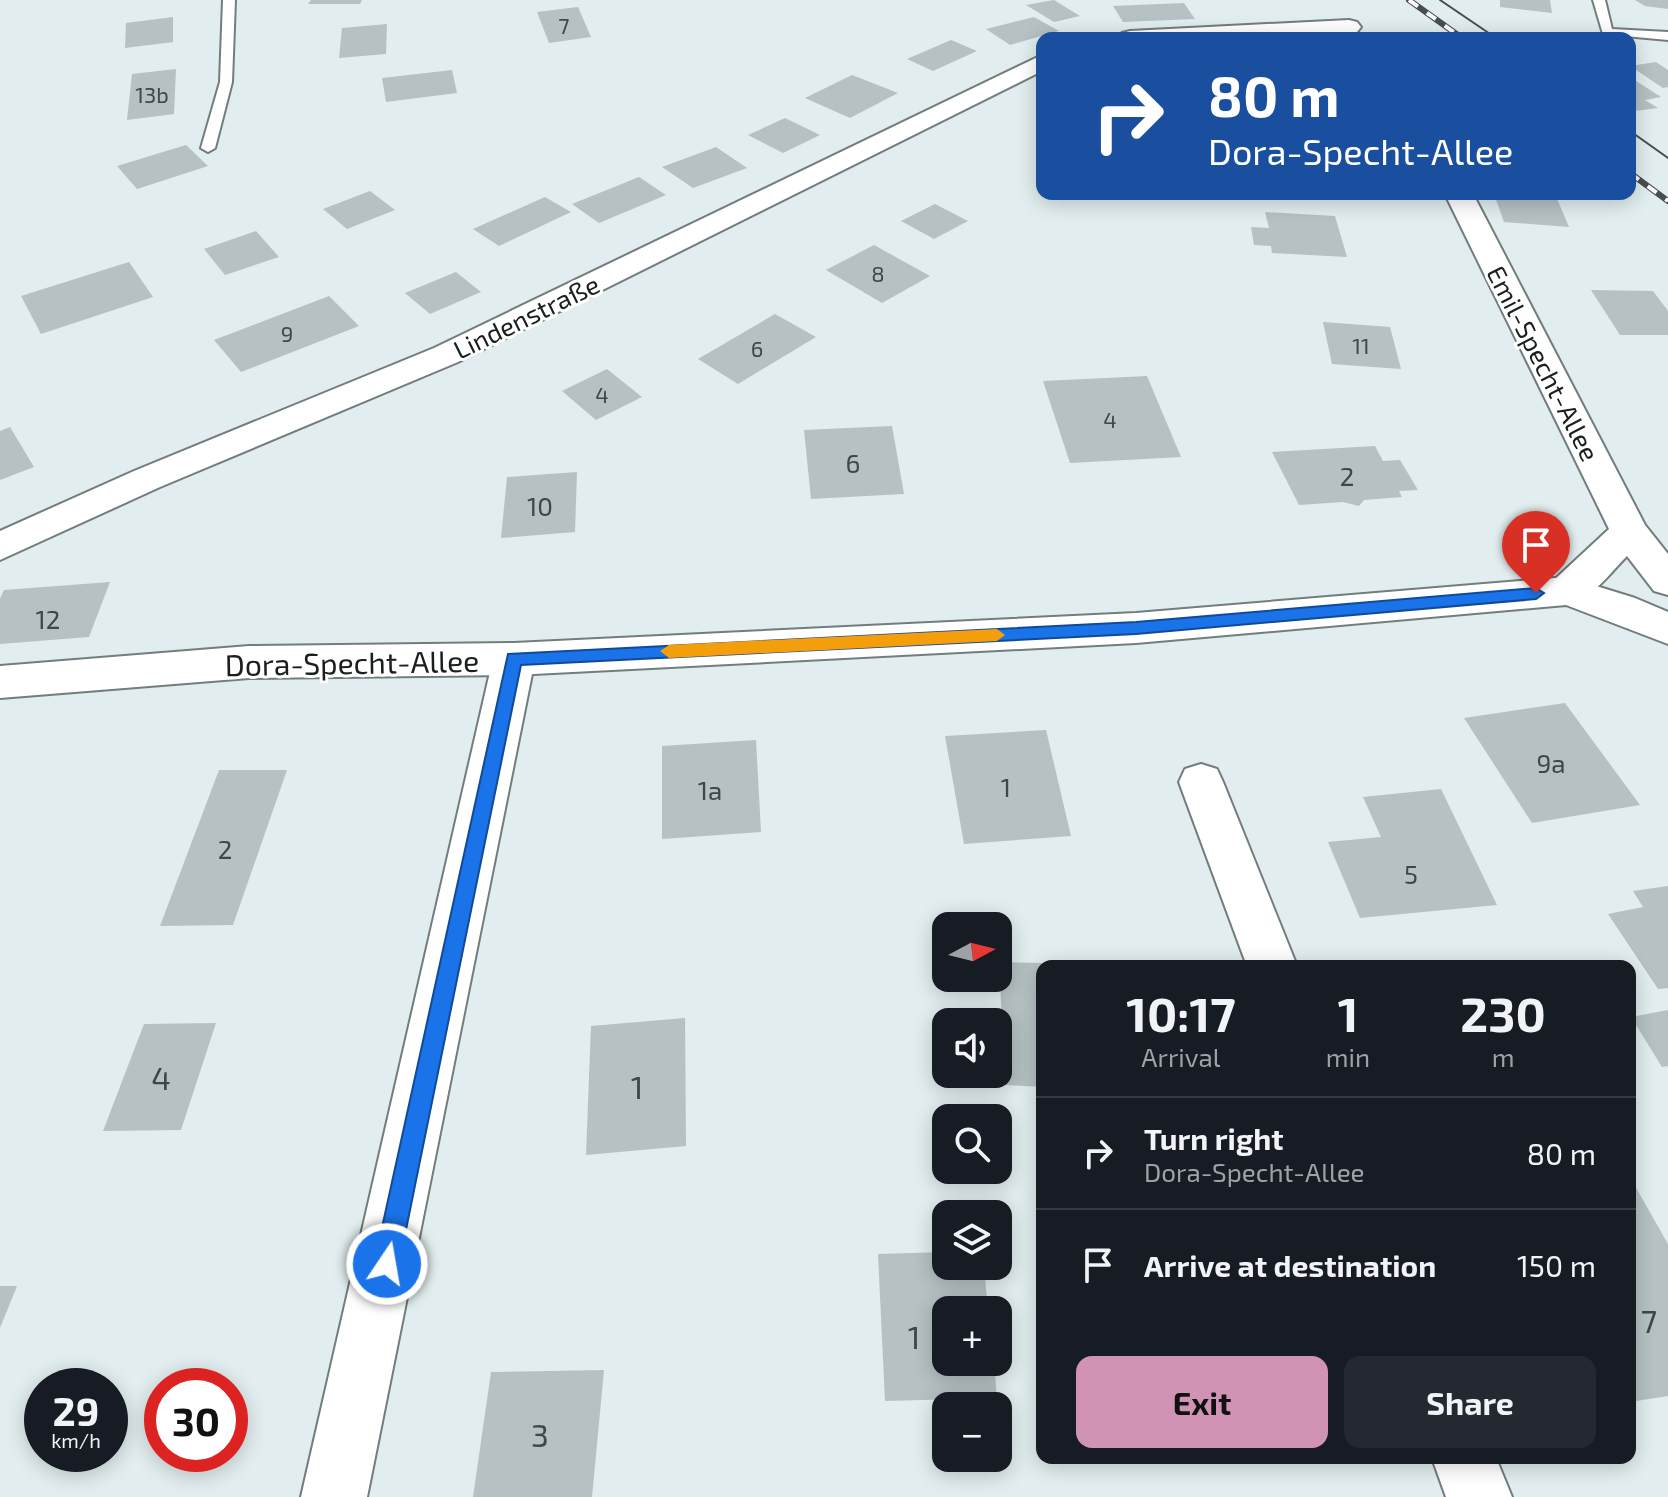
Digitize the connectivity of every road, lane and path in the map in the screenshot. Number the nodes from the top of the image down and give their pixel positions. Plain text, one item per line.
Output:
1 (229, 0) edge
2 (1599, 0) edge
3 (1294, 5) dead end
4 (1353, 32) edge
5 (1607, 32) edge
6 (1636, 34) edge
7 (1668, 36) edge
8 (1036, 65) edge
9 (208, 148) dead end
10 (1462, 200) edge
11 (1629, 532) junction
12 (0, 547) edge
13 (1668, 581) edge
14 (1567, 591) junction
15 (1668, 629) edge
16 (514, 659) junction
17 (0, 682) edge
18 (1201, 782) dead end
19 (1270, 960) edge
20 (1466, 1464) edge
21 (334, 1497) edge
22 (1479, 1497) edge

1 - 9 lane
2 - 5 lane
3 - 4 street
6 - 7 lane
8 - 12 street, Lindenstraße
10 - 11 street, Emil-Specht-Allee
11 - 13 street, Emil-Specht-Allee
11 - 14 street
14 - 15 street
14 - 16 street, Dora-Specht-Allee
16 - 17 street, Dora-Specht-Allee
16 - 21 street
18 - 19 street
20 - 22 street

